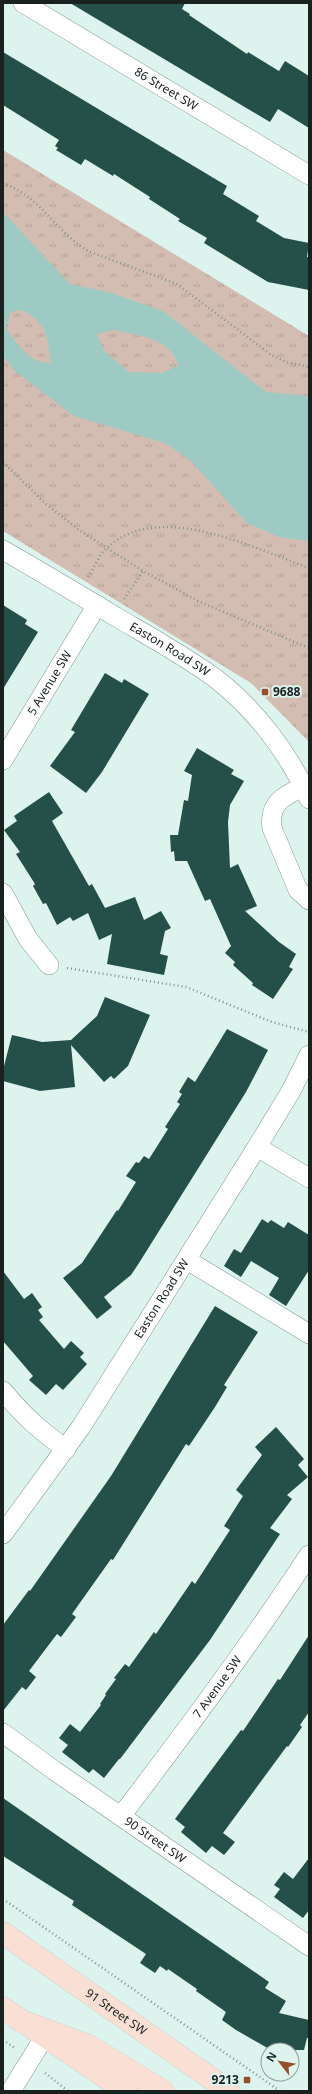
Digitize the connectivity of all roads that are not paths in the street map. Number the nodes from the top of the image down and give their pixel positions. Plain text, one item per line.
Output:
1 (23, 3) edge
2 (309, 175) edge
3 (3, 550) edge
4 (97, 605) junction
5 (3, 760) edge
6 (307, 790) edge
7 (3, 893) edge
8 (309, 900) edge
9 (49, 965) road end
10 (309, 1055) edge
11 (257, 1147) junction
12 (309, 1178) edge
13 (187, 1260) junction
14 (309, 1334) edge
15 (3, 1391) edge
16 (66, 1449) junction
17 (3, 1534) edge
18 (309, 1555) edge
19 (3, 1733) edge
20 (120, 1816) junction
21 (3, 1933) edge
22 (309, 1946) edge
23 (11, 2014) edge
24 (45, 2036) junction
25 (11, 2091) edge
26 (126, 2091) edge
27 (163, 2091) edge
28 (229, 2091) edge

1 - 2 street, 86 Street SW
3 - 4 street, Easton Road SW
4 - 5 street, 5 Avenue SW
4 - 6 street, Easton Road SW
6 - 8 street, Easton Road SW
7 - 9 street
10 - 11 street, Easton Road SW
11 - 12 street
11 - 13 street, Easton Road SW
13 - 14 street
13 - 16 street, Easton Road SW
15 - 16 street
16 - 17 street, Easton Road SW
18 - 20 street, 7 Avenue SW
19 - 20 street, 90 Street SW
20 - 22 street, 90 Street SW
21 - 28 main road, 91 Street SW
23 - 24 main road
23 - 27 main road
24 - 25 street
24 - 26 main road

